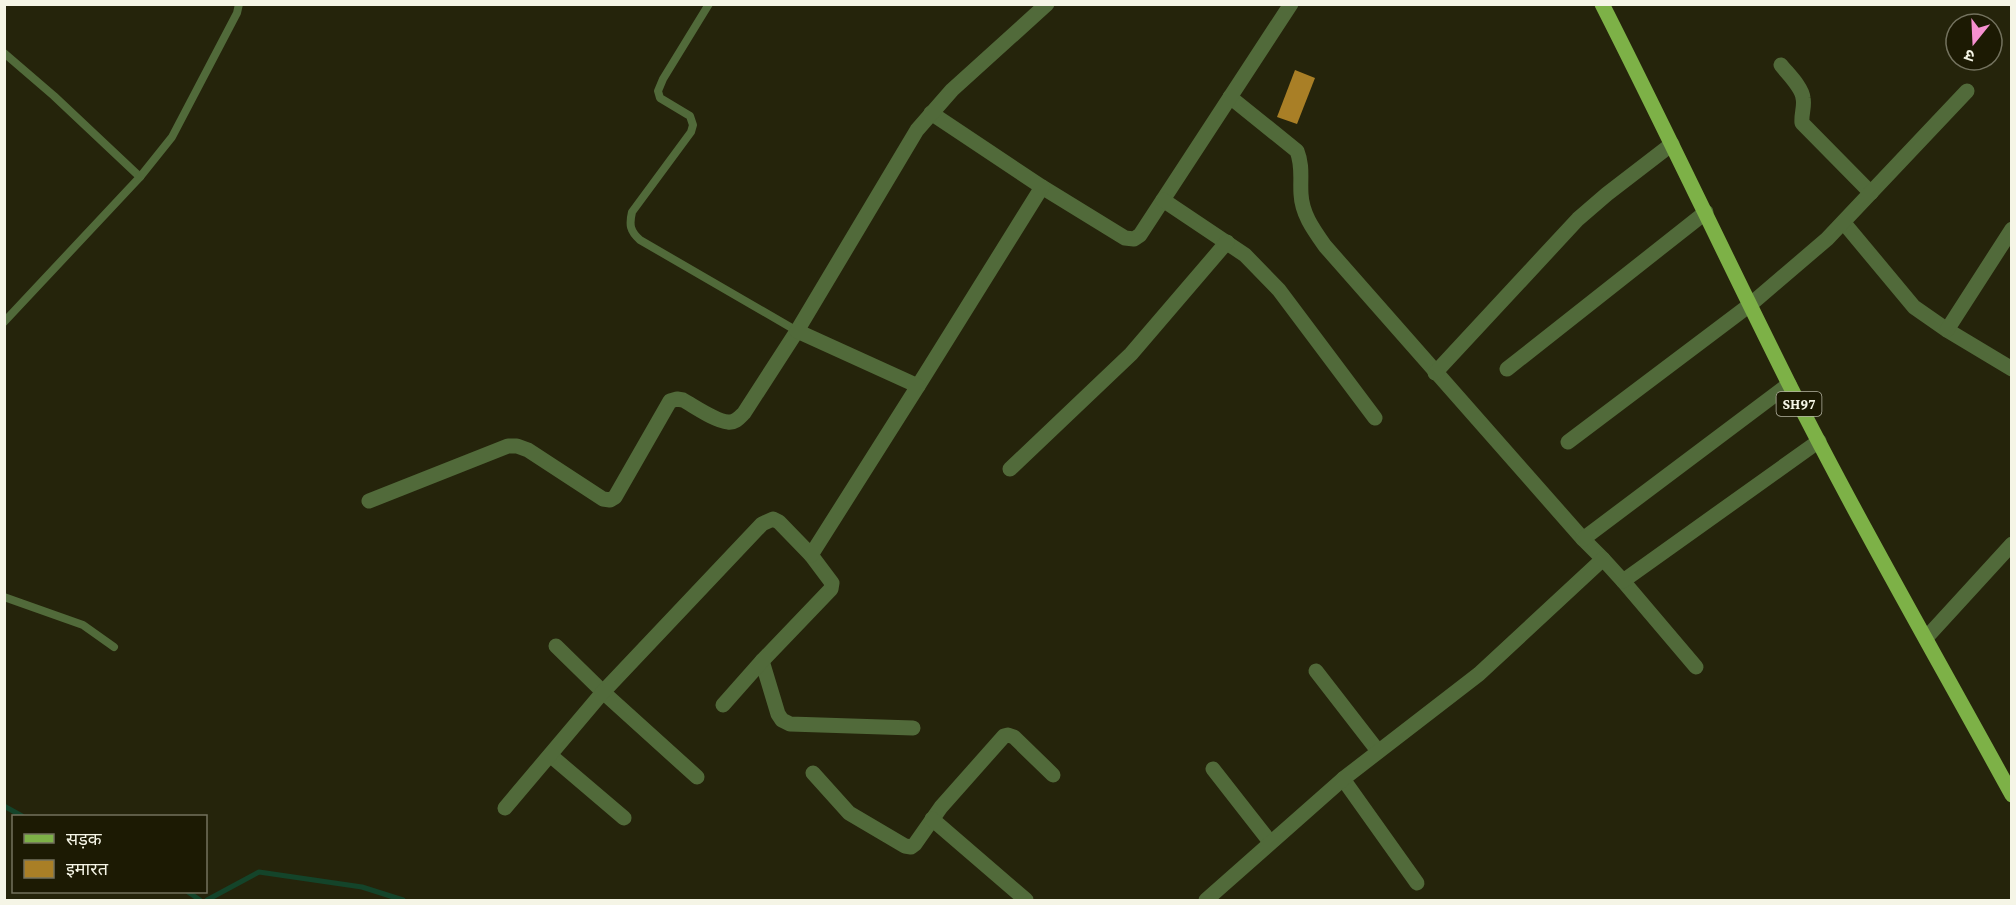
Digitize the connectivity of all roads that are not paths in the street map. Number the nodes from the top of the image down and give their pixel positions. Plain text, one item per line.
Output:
1 (240, 4) edge
2 (709, 4) edge
3 (1291, 4) edge
4 (1602, 4) edge
5 (1047, 5) edge
6 (4, 53) edge
7 (1781, 65) dead end
8 (1967, 90) dead end
9 (1230, 97) junction
10 (931, 113) junction
11 (1672, 144) junction
12 (140, 177) junction
13 (1042, 187) junction
14 (1871, 193) junction
15 (1163, 200) junction
16 (1706, 212) junction
17 (1844, 224) junction
18 (2012, 229) edge
19 (1227, 242) junction
20 (1751, 304) junction
21 (4, 322) edge
22 (1947, 330) junction
23 (797, 332) junction
24 (1507, 369) dead end
25 (2012, 369) edge
26 (1435, 373) junction
27 (1789, 384) junction
28 (918, 386) junction
29 (1375, 418) dead end
30 (1819, 441) junction
31 (1568, 442) dead end
32 (1010, 470) dead end
33 (369, 501) dead end
34 (1583, 539) junction
35 (2012, 544) edge
36 (811, 555) junction
37 (1603, 559) junction
38 (1623, 581) junction
39 (4, 597) edge
40 (1926, 638) junction
41 (556, 646) dead end
42 (114, 647) dead end
43 (762, 661) junction
44 (1696, 667) dead end
45 (1316, 671) dead end
46 (603, 692) junction
47 (723, 705) dead end
48 (913, 728) dead end
49 (1378, 751) junction
50 (550, 754) junction
51 (1213, 769) dead end
52 (813, 773) dead end
53 (1053, 775) dead end
54 (696, 777) dead end
55 (1342, 779) junction
56 (2012, 795) edge
57 (505, 808) dead end
58 (624, 818) dead end
59 (932, 819) junction
60 (1270, 842) junction
61 (1417, 883) dead end
62 (1026, 900) edge
63 (1206, 900) edge

1 - 12 lane
2 - 23 lane
3 - 9 street
4 - 11 main road, SH97
5 - 10 street
6 - 12 lane
7 - 14 street
8 - 14 street
9 - 15 street
9 - 26 street
10 - 13 street
10 - 23 street
11 - 16 main road, SH97
11 - 26 street
12 - 21 lane
13 - 15 street
13 - 28 street
14 - 17 street
15 - 19 street
16 - 20 main road, SH97
16 - 24 street
17 - 20 street
17 - 22 street
18 - 22 street
19 - 29 street
19 - 32 street
20 - 27 main road, SH97
20 - 31 street
22 - 25 street
23 - 28 street
23 - 33 street
26 - 34 street
27 - 30 main road, SH97
27 - 34 street
28 - 36 street
30 - 38 street
30 - 40 main road, SH97
34 - 37 street
35 - 40 street
36 - 43 street
36 - 46 street
37 - 38 street
37 - 49 street
38 - 44 street
39 - 42 lane
40 - 56 main road, SH97
41 - 46 street
43 - 47 street
43 - 48 street
45 - 49 street
46 - 50 street
46 - 54 street
49 - 55 street
50 - 57 street
50 - 58 street
51 - 60 street
52 - 59 street
53 - 59 street
55 - 60 street
55 - 61 street
59 - 62 street
60 - 63 street

